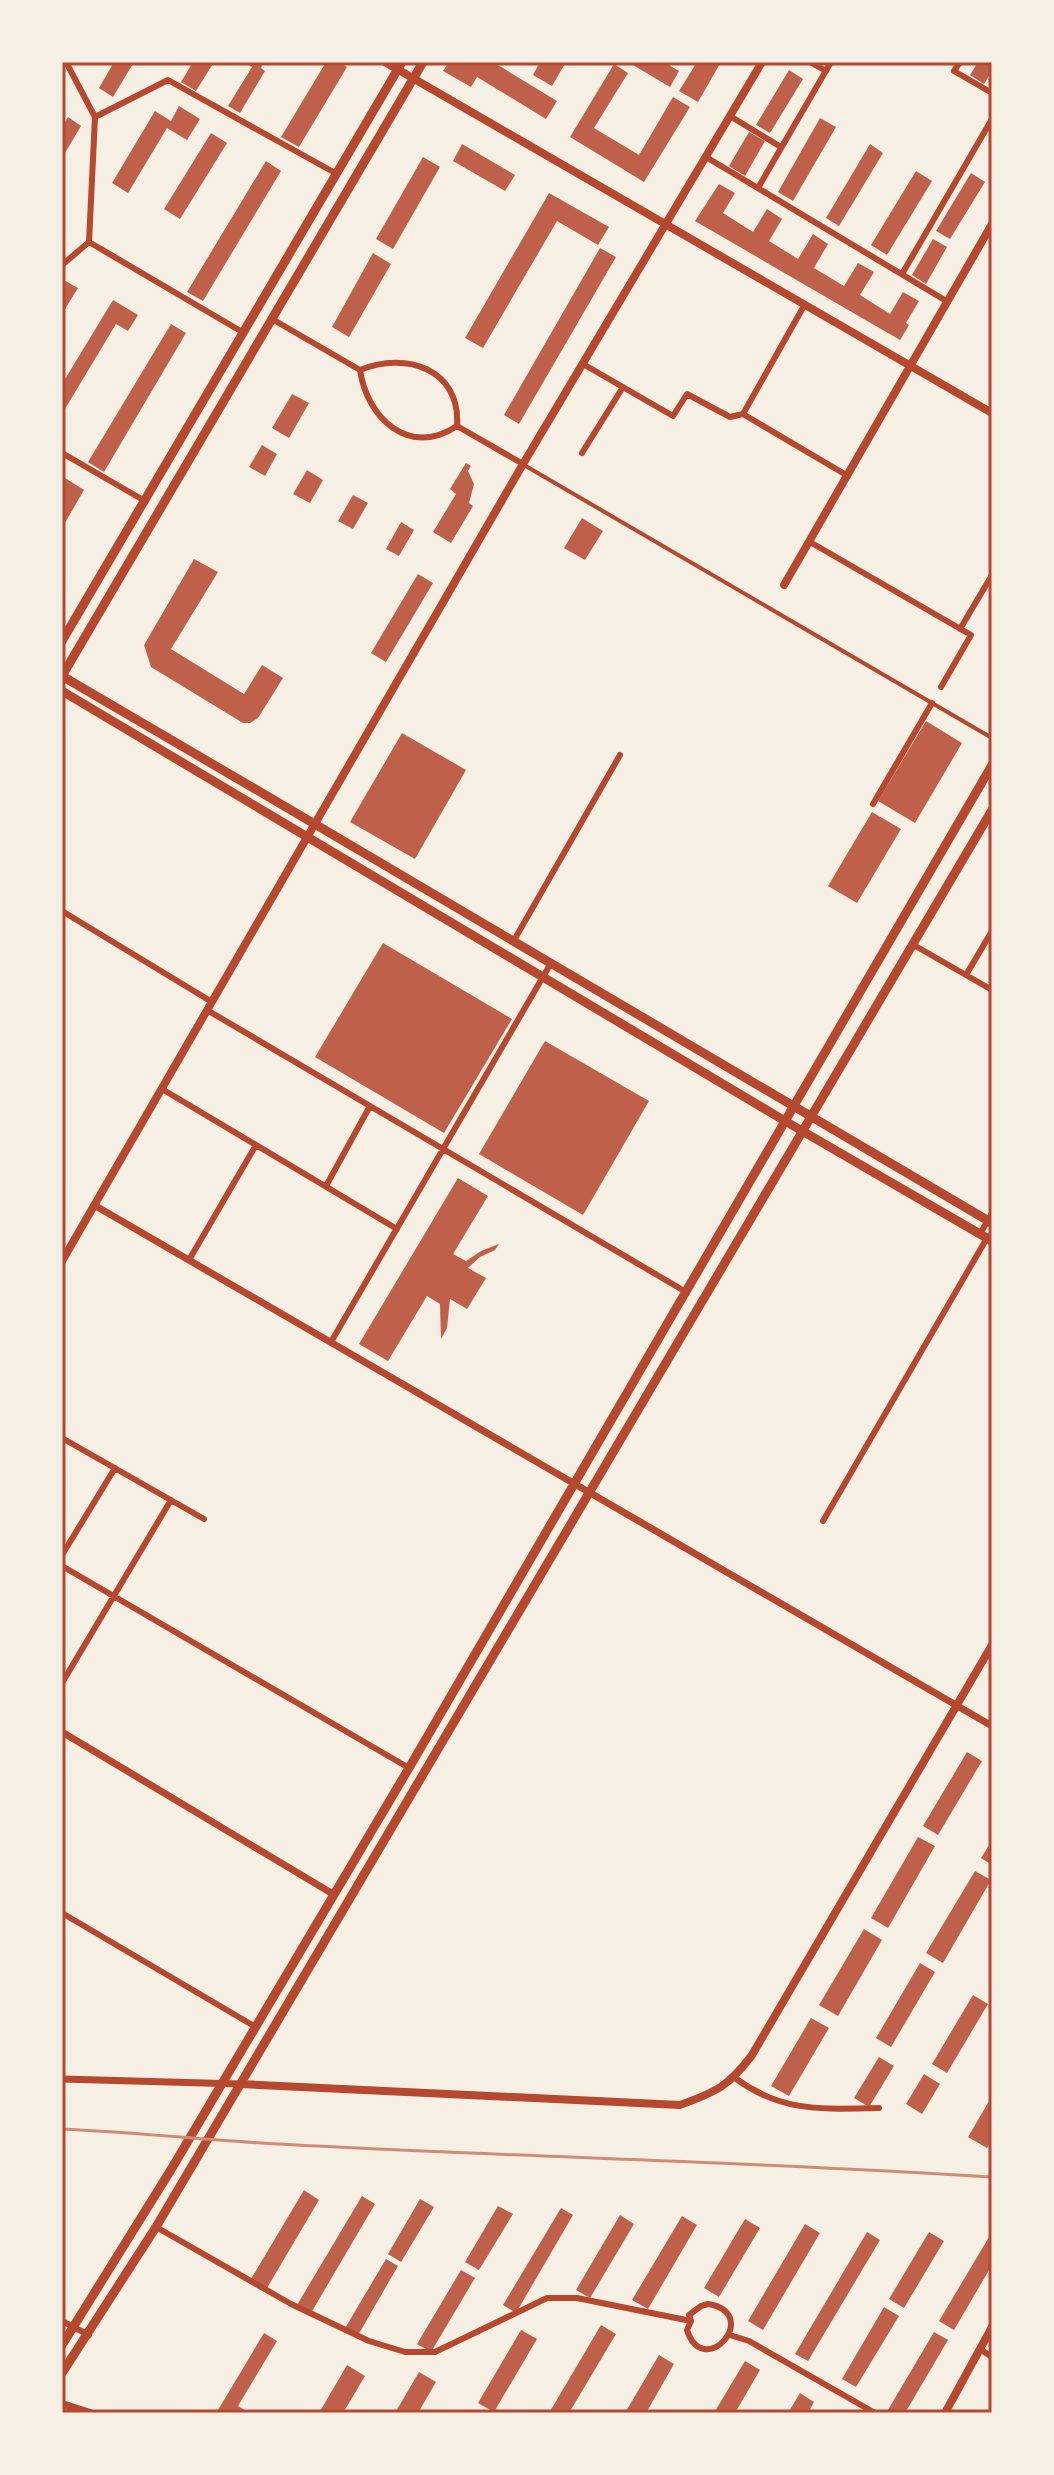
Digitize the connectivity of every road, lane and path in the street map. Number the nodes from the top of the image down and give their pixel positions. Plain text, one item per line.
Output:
1 (66, 62) edge
2 (385, 62) edge
3 (423, 62) edge
4 (762, 62) edge
5 (810, 62) edge
6 (831, 62) edge
7 (960, 62) edge
8 (400, 66) edge
9 (826, 71) junction
10 (414, 77) junction
11 (992, 93) edge
12 (730, 116) junction
13 (95, 117) junction
14 (992, 119) edge
15 (781, 147) junction
16 (706, 157) junction
17 (337, 174) junction
18 (758, 188) junction
19 (666, 222) junction
20 (992, 224) edge
21 (89, 242) junction
22 (62, 265) edge
23 (902, 274) junction
24 (948, 302) junction
25 (805, 303) junction
26 (272, 319) junction
27 (244, 333) junction
28 (583, 364) junction
29 (911, 366) junction
30 (360, 370) junction
31 (214, 386) junction
32 (623, 387) junction
33 (228, 394) junction
34 (992, 413) edge
35 (743, 414) junction
36 (457, 426) junction
37 (62, 453) edge
38 (582, 453) dead end
39 (523, 464) junction
40 (848, 476) junction
41 (145, 501) junction
42 (810, 542) junction
43 (992, 575) edge
44 (784, 585) dead end
45 (960, 629) junction
46 (62, 641) edge
47 (62, 676) edge
48 (941, 687) dead end
49 (62, 691) edge
50 (932, 703) junction
51 (992, 738) edge
52 (620, 755) dead end
53 (992, 765) edge
54 (873, 804) dead end
55 (992, 810) edge
56 (315, 823) junction
57 (307, 836) junction
58 (62, 911) edge
59 (992, 931) edge
60 (513, 942) junction
61 (912, 944) junction
62 (551, 963) junction
63 (966, 975) junction
64 (543, 978) junction
65 (992, 990) edge
66 (209, 1006) junction
67 (162, 1089) junction
68 (370, 1106) junction
69 (793, 1107) junction
70 (809, 1117) junction
71 (785, 1121) junction
72 (803, 1131) junction
73 (256, 1145) junction
74 (443, 1150) junction
75 (326, 1186) junction
76 (94, 1205) junction
77 (991, 1219) edge
78 (397, 1229) junction
79 (986, 1237) edge
80 (189, 1260) junction
81 (62, 1261) edge
82 (686, 1292) junction
83 (331, 1342) junction
84 (62, 1438) edge
85 (115, 1468) junction
86 (573, 1484) junction
87 (590, 1494) junction
88 (171, 1500) junction
89 (204, 1519) dead end
90 (823, 1521) dead end
91 (62, 1555) edge
92 (62, 1566) edge
93 (114, 1596) junction
94 (992, 1645) edge
95 (62, 1683) edge
96 (957, 1706) junction
97 (992, 1726) edge
98 (62, 1732) edge
99 (409, 1768) junction
100 (333, 1894) junction
101 (62, 1913) edge
102 (254, 2026) junction
103 (735, 2078) junction
104 (62, 2079) edge
105 (221, 2083) junction
106 (240, 2084) junction
107 (879, 2108) dead end
108 (156, 2227) junction
109 (62, 2321) edge
110 (691, 2321) junction
111 (992, 2327) edge
112 (73, 2328) junction
113 (89, 2335) junction
114 (730, 2335) junction
115 (62, 2345) edge
116 (980, 2349) junction
117 (992, 2357) edge
118 (62, 2373) edge
119 (62, 2404) edge
120 (90, 2413) edge
121 (875, 2413) edge
122 (945, 2413) edge

1 - 13 street
2 - 8 main road
3 - 10 main road
4 - 12 main road
5 - 9 street
6 - 9 street
7 - 11 street
8 - 10 main road
8 - 17 main road
9 - 15 street
10 - 19 main road
10 - 26 main road
12 - 15 street
12 - 16 main road
13 - 17 street
13 - 21 street
14 - 23 street
15 - 18 street
16 - 18 street
16 - 19 main road
17 - 27 main road
18 - 23 street
19 - 25 main road
19 - 28 main road
20 - 24 main road
21 - 22 street
21 - 27 street
23 - 24 street
24 - 29 main road
25 - 29 main road
25 - 35 street
26 - 30 street
26 - 33 main road
27 - 31 main road
28 - 32 street
28 - 39 main road
29 - 34 main road
29 - 40 main road
30 - 36 street
30 - 36 street
31 - 33 main road
31 - 41 main road
32 - 35 street
32 - 38 street
33 - 47 main road
35 - 40 street
36 - 39 street
37 - 41 street
39 - 50 street
39 - 56 main road
40 - 42 main road
41 - 46 main road
42 - 44 main road
42 - 45 street
43 - 45 street
45 - 48 street
47 - 56 main road
49 - 57 main road
50 - 51 street
50 - 54 street
52 - 60 street
53 - 69 main road
55 - 61 main road
56 - 57 main road
56 - 60 main road
57 - 64 main road
57 - 66 main road
58 - 66 street
59 - 63 street
60 - 62 main road
61 - 63 street
61 - 70 main road
62 - 64 street
62 - 69 main road
63 - 65 street
64 - 71 main road
64 - 74 street
66 - 67 main road
66 - 68 street
67 - 73 street
67 - 76 main road
68 - 74 street
68 - 75 street
69 - 70 main road
69 - 71 main road
70 - 72 main road
70 - 77 main road
71 - 72 main road
71 - 82 main road
72 - 79 main road
72 - 87 main road
73 - 75 street
73 - 80 street
74 - 78 street
74 - 82 street
75 - 78 street
76 - 80 street
76 - 81 main road
77 - 79 street
78 - 83 street
79 - 90 street
80 - 83 street
82 - 86 main road
83 - 86 street
84 - 85 street
85 - 88 street
85 - 91 street
86 - 87 street
86 - 99 main road
87 - 96 street
87 - 106 main road
88 - 89 street
88 - 93 street
92 - 93 street
93 - 95 street
93 - 99 street
94 - 96 main road
96 - 97 street
96 - 103 main road
98 - 100 street
99 - 100 main road
100 - 102 main road
101 - 102 street
102 - 105 main road
103 - 106 main road
103 - 107 street
104 - 105 street
105 - 106 street
105 - 112 main road
106 - 108 main road
108 - 110 street
108 - 113 main road
109 - 112 street
110 - 114 street
110 - 114 street
111 - 116 main road
112 - 113 street
112 - 115 main road
113 - 118 main road
114 - 121 street
116 - 117 street
116 - 122 main road
119 - 120 main road

